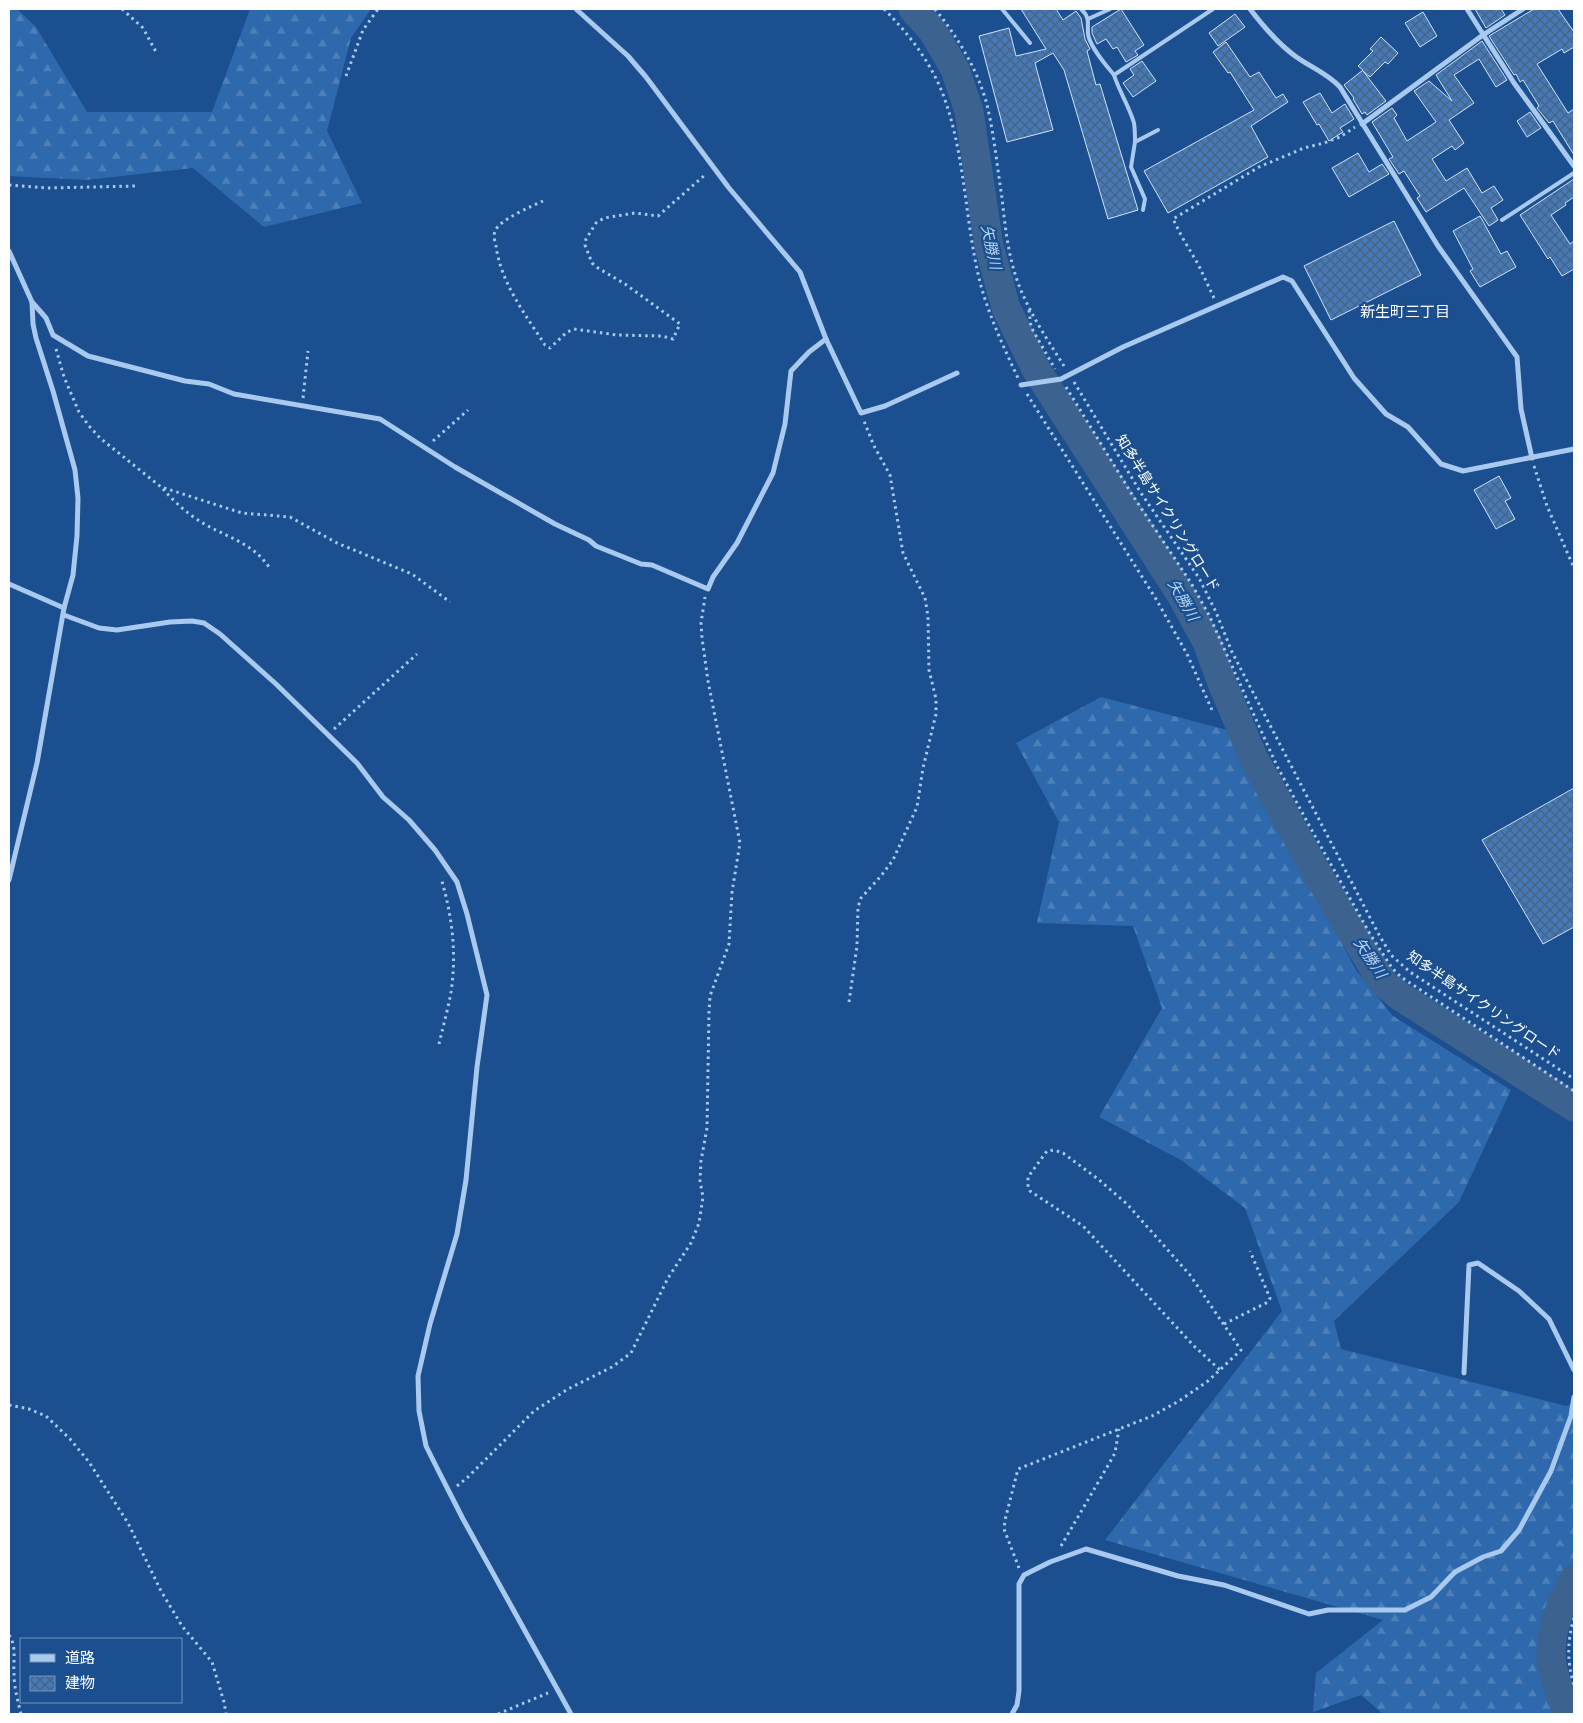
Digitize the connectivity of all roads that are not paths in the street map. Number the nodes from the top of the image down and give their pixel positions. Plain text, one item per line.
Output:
1 (576, 9) edge
2 (1002, 9) edge
3 (1081, 9) edge
4 (1110, 9) edge
5 (1213, 9) edge
6 (1250, 9) edge
7 (1468, 9) edge
8 (1523, 9) edge
9 (1088, 19) junction
10 (1482, 34) junction
11 (1030, 43) dead end
12 (1114, 75) junction
13 (1362, 124) junction
14 (1158, 130) dead end
15 (1135, 142) junction
16 (1574, 166) edge
17 (1574, 173) edge
18 (1143, 210) dead end
19 (1502, 220) dead end
20 (9, 251) edge
21 (32, 302) junction
22 (826, 339) junction
23 (957, 374) dead end
24 (1021, 385) road end
25 (1574, 449) edge
26 (1532, 458) junction
27 (9, 584) edge
28 (64, 608) junction
29 (64, 615) junction
30 (9, 880) edge
31 (1574, 1370) edge
32 (1464, 1373) dead end
33 (1574, 1396) edge
34 (571, 1714) edge
35 (1012, 1714) edge

1 - 22 street
2 - 11 lane
3 - 9 lane
4 - 9 lane
5 - 12 lane
6 - 13 street
7 - 10 street
8 - 10 street
9 - 12 lane
10 - 13 street
10 - 16 street
12 - 15 lane
13 - 26 street
14 - 15 lane
15 - 18 lane
17 - 19 lane
20 - 21 street
21 - 22 street
21 - 28 street
22 - 23 street
24 - 26 street
25 - 26 street
27 - 28 street
28 - 29 street
29 - 30 street
29 - 34 street
31 - 32 street
33 - 35 street

